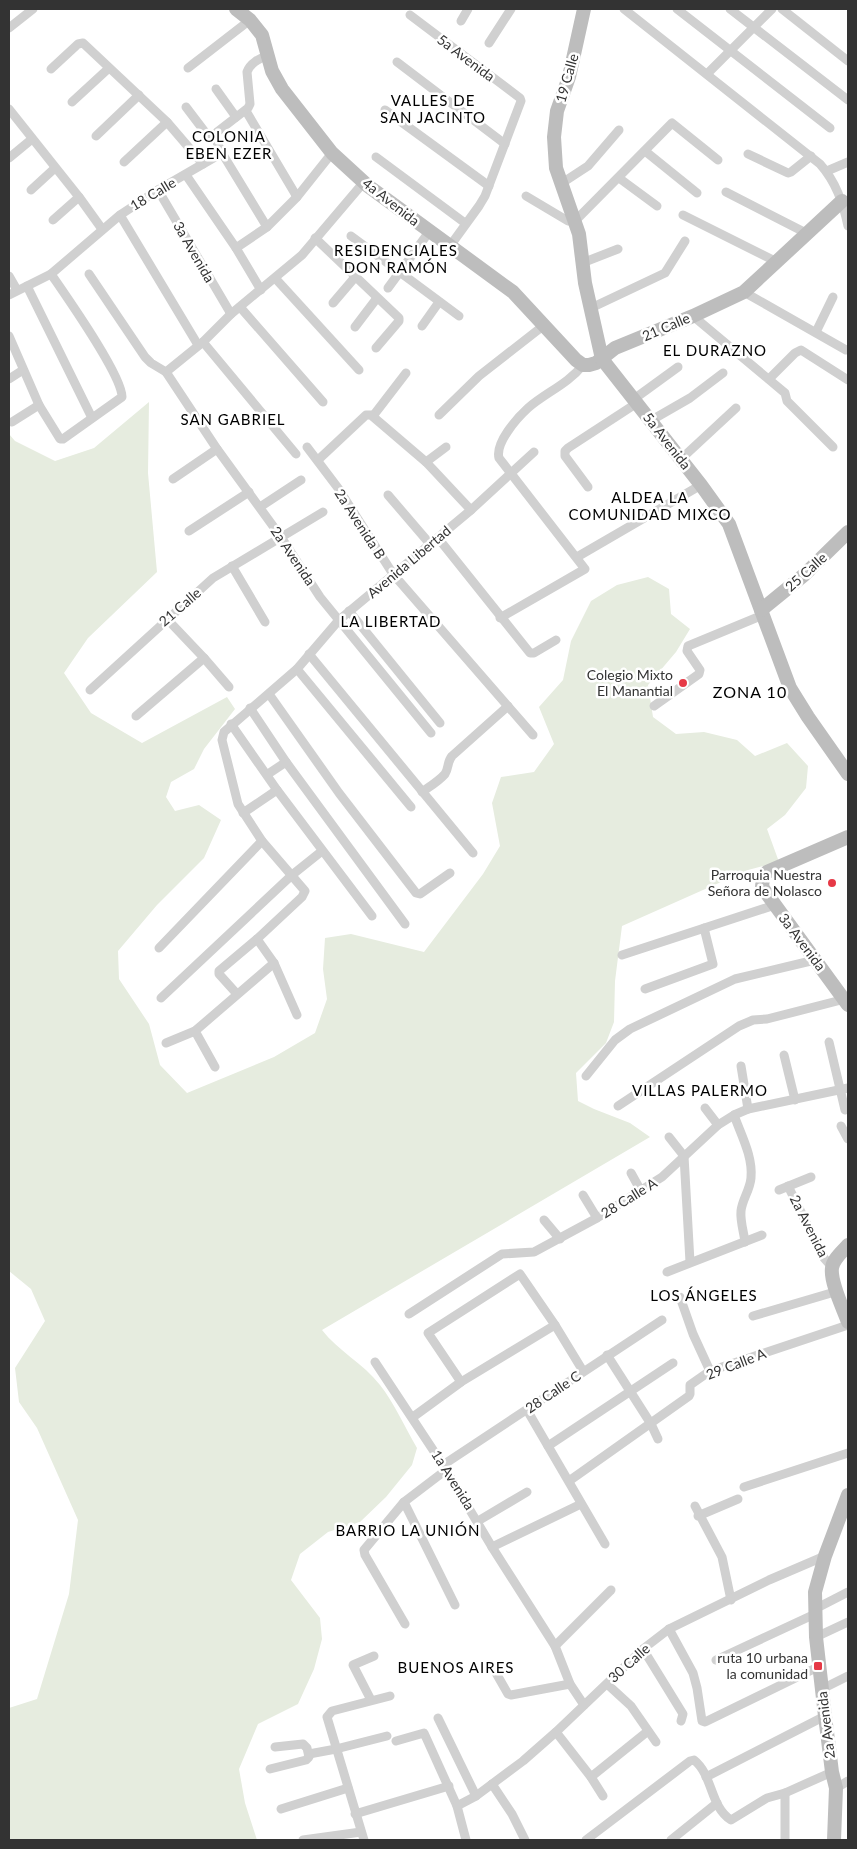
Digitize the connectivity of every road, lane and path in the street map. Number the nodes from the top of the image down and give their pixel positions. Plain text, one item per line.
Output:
1 (33, 9) edge
2 (468, 9) edge
3 (511, 9) edge
4 (584, 9) edge
5 (624, 9) edge
6 (677, 9) edge
7 (730, 9) edge
8 (772, 9) edge
9 (782, 9) edge
10 (243, 12) edge
11 (410, 15) dead end
12 (461, 20) dead end
13 (9, 28) edge
14 (754, 28) junction
15 (489, 43) dead end
16 (730, 50) junction
17 (268, 55) junction
18 (848, 61) edge
19 (397, 62) dead end
20 (109, 68) junction
21 (188, 68) dead end
22 (51, 69) dead end
23 (707, 74) junction
24 (216, 89) dead end
25 (139, 95) junction
26 (848, 100) edge
27 (72, 102) dead end
28 (186, 107) dead end
29 (9, 109) edge
30 (385, 110) dead end
31 (246, 111) junction
32 (236, 117) junction
33 (167, 122) junction
34 (830, 128) dead end
35 (619, 130) dead end
36 (96, 136) dead end
37 (215, 138) junction
38 (32, 139) junction
39 (505, 144) junction
40 (555, 148) joint
41 (645, 151) junction
42 (332, 152) junction
43 (222, 153) junction
44 (748, 154) dead end
45 (811, 156) junction
46 (376, 157) dead end
47 (9, 158) edge
48 (718, 160) dead end
49 (124, 162) dead end
50 (848, 162) edge
51 (204, 164) junction
52 (55, 168) junction
53 (827, 171) junction
54 (186, 175) junction
55 (619, 178) junction
56 (364, 182) junction
57 (562, 183) junction
58 (489, 186) junction
59 (31, 190) dead end
60 (158, 190) junction
61 (726, 192) dead end
62 (697, 193) dead end
63 (526, 196) dead end
64 (79, 197) junction
65 (297, 197) junction
66 (842, 201) junction
67 (657, 206) dead end
68 (683, 214) dead end
69 (120, 215) junction
70 (53, 220) dead end
71 (575, 221) junction
72 (465, 223) junction
73 (848, 226) edge
74 (267, 227) junction
75 (102, 229) junction
76 (429, 232) junction
77 (808, 234) junction
78 (351, 236) dead end
79 (315, 238) junction
80 (685, 241) dead end
81 (450, 246) junction
82 (236, 248) junction
83 (618, 249) dead end
84 (777, 262) junction
85 (582, 263) junction
86 (399, 273) junction
87 (51, 274) junction
88 (89, 274) dead end
89 (9, 276) edge
90 (356, 276) junction
91 (275, 278) junction
92 (27, 286) junction
93 (388, 288) dead end
94 (18, 290) junction
95 (261, 290) junction
96 (744, 292) junction
97 (9, 295) edge
98 (833, 297) dead end
99 (377, 298) junction
100 (439, 302) junction
101 (333, 304) dead end
102 (240, 307) junction
103 (591, 308) junction
104 (231, 314) junction
105 (459, 316) dead end
106 (693, 316) junction
107 (355, 326) dead end
108 (422, 326) dead end
109 (543, 326) junction
110 (816, 332) junction
111 (9, 336) edge
112 (201, 344) junction
113 (376, 348) dead end
114 (846, 350) dead end
115 (602, 359) junction
116 (583, 365) junction
117 (678, 367) dead end
118 (23, 370) junction
119 (359, 370) dead end
120 (166, 372) junction
121 (406, 373) dead end
122 (723, 374) dead end
123 (9, 379) edge
124 (769, 379) junction
125 (848, 380) edge
126 (636, 401) junction
127 (323, 402) dead end
128 (39, 405) junction
129 (736, 408) dead end
130 (371, 415) junction
131 (438, 415) dead end
132 (92, 418) junction
133 (650, 421) junction
134 (12, 422) dead end
135 (833, 446) dead end
136 (307, 447) dead end
137 (446, 447) dead end
138 (217, 449) junction
139 (534, 452) dead end
140 (296, 454) dead end
141 (680, 459) junction
142 (318, 460) junction
143 (426, 462) junction
144 (511, 473) junction
145 (173, 479) dead end
146 (302, 480) dead end
147 (701, 485) junction
148 (588, 487) dead end
149 (249, 492) junction
150 (388, 495) dead end
151 (260, 507) junction
152 (471, 510) junction
153 (323, 512) dead end
154 (189, 532) dead end
155 (848, 532) edge
156 (281, 537) junction
157 (438, 538) junction
158 (430, 544) junction
159 (577, 558) junction
160 (232, 566) junction
161 (393, 574) junction
162 (349, 611) junction
163 (762, 613) junction
164 (500, 618) junction
165 (167, 619) junction
166 (339, 620) junction
167 (265, 622) dead end
168 (556, 640) dead end
169 (308, 654) junction
170 (204, 658) junction
171 (296, 669) junction
172 (229, 687) dead end
173 (90, 690) dead end
174 (268, 694) junction
175 (508, 706) junction
176 (654, 706) dead end
177 (250, 708) junction
178 (136, 716) dead end
179 (440, 723) dead end
180 (231, 724) junction
181 (431, 733) dead end
182 (533, 735) dead end
183 (286, 762) junction
184 (268, 774) junction
185 (848, 774) edge
186 (277, 790) junction
187 (422, 792) junction
188 (411, 807) dead end
189 (243, 813) junction
190 (848, 837) edge
191 (262, 841) junction
192 (322, 851) junction
193 (473, 854) dead end
194 (450, 873) dead end
195 (292, 875) junction
196 (774, 905) junction
197 (372, 916) dead end
198 (405, 924) dead end
199 (704, 928) junction
200 (257, 939) junction
201 (159, 948) dead end
202 (622, 956) dead end
203 (815, 960) junction
204 (274, 963) junction
205 (645, 989) dead end
206 (237, 994) junction
207 (161, 998) dead end
208 (846, 1002) edge
209 (297, 1014) dead end
210 (191, 1033) junction
211 (829, 1042) dead end
212 (166, 1043) dead end
213 (784, 1055) dead end
214 (741, 1066) dead end
215 (215, 1067) dead end
216 (586, 1076) dead end
217 (844, 1089) edge
218 (795, 1100) junction
219 (618, 1106) dead end
220 (705, 1108) dead end
221 (748, 1109) junction
222 (845, 1110) dead end
223 (734, 1115) junction
224 (718, 1126) junction
225 (841, 1126) dead end
226 (669, 1137) dead end
227 (848, 1139) edge
228 (684, 1156) junction
229 (631, 1173) dead end
230 (811, 1177) dead end
231 (788, 1186) junction
232 (779, 1190) dead end
233 (640, 1191) junction
234 (583, 1195) dead end
235 (597, 1218) junction
236 (544, 1220) dead end
237 (762, 1235) dead end
238 (560, 1239) junction
239 (745, 1242) junction
240 (848, 1245) edge
241 (690, 1262) junction
242 (832, 1267) junction
243 (667, 1272) dead end
244 (838, 1291) junction
245 (680, 1297) dead end
246 (409, 1314) dead end
247 (753, 1316) dead end
248 (662, 1320) dead end
249 (848, 1324) edge
250 (555, 1325) junction
251 (607, 1356) junction
252 (375, 1362) dead end
253 (673, 1363) dead end
254 (584, 1371) junction
255 (710, 1371) junction
256 (461, 1382) junction
257 (630, 1392) junction
258 (527, 1410) junction
259 (413, 1417) junction
260 (650, 1424) junction
261 (658, 1439) dead end
262 (548, 1446) junction
263 (848, 1453) edge
264 (445, 1468) junction
265 (569, 1481) junction
266 (744, 1487) dead end
267 (527, 1492) dead end
268 (848, 1495) edge
269 (738, 1499) dead end
270 (404, 1502) junction
271 (581, 1504) junction
272 (478, 1521) junction
273 (605, 1544) dead end
274 (492, 1546) junction
275 (825, 1556) junction
276 (611, 1590) dead end
277 (848, 1592) edge
278 (731, 1600) junction
279 (455, 1605) dead end
280 (815, 1611) junction
281 (848, 1622) edge
282 (405, 1624) dead end
283 (669, 1629) junction
284 (816, 1637) junction
285 (555, 1646) junction
286 (643, 1650) junction
287 (374, 1656) dead end
288 (716, 1660) dead end
289 (820, 1666) junction
290 (496, 1673) dead end
291 (848, 1676) edge
292 (570, 1684) junction
293 (607, 1684) junction
294 (822, 1689) junction
295 (390, 1696) dead end
296 (370, 1700) junction
297 (584, 1705) junction
298 (825, 1716) junction
299 (438, 1718) dead end
300 (681, 1721) dead end
301 (648, 1731) junction
302 (556, 1732) junction
303 (656, 1742) dead end
304 (275, 1747) dead end
305 (336, 1749) junction
306 (308, 1757) junction
307 (270, 1770) dead end
308 (832, 1772) junction
309 (591, 1777) junction
310 (706, 1777) junction
311 (492, 1784) junction
312 (842, 1784) edge
313 (449, 1786) junction
314 (348, 1788) junction
315 (785, 1793) junction
316 (476, 1796) junction
317 (603, 1796) dead end
318 (717, 1803) junction
319 (457, 1806) junction
320 (281, 1809) dead end
321 (355, 1814) junction
322 (362, 1836) edge
323 (303, 1840) edge
324 (466, 1840) edge
325 (525, 1840) edge
326 (589, 1840) edge
327 (671, 1840) edge
328 (785, 1840) edge
329 (834, 1840) edge

1 - 13 street
2 - 12 street
3 - 15 street
4 - 40 street, 19 Calle
5 - 23 street
6 - 16 street
7 - 14 street
8 - 14 street
9 - 18 street
10 - 17 street, 4a Avenida
10 - 21 street
11 - 39 street, 5a Avenida
14 - 16 street
14 - 26 street
16 - 23 street
16 - 34 street
17 - 31 street
17 - 42 street, 4a Avenida
19 - 39 street
20 - 22 street
20 - 25 street
20 - 27 street
23 - 45 street
24 - 32 street
25 - 33 street
25 - 36 street
28 - 37 street
29 - 38 street
30 - 58 street
31 - 32 street
31 - 65 street
32 - 37 street
33 - 49 street
33 - 51 street
35 - 57 street
37 - 43 street
38 - 47 street
38 - 52 street
39 - 58 street
40 - 57 street, 5a Avenida
41 - 48 street
41 - 55 street
41 - 62 street
42 - 56 street, 4a Avenida
42 - 65 street
43 - 51 street, 18 Calle
43 - 74 street
44 - 45 street
45 - 53 street
46 - 72 street
50 - 53 street
51 - 54 street, 18 Calle
52 - 59 street
52 - 64 street
53 - 66 street
54 - 60 street, 18 Calle
54 - 82 street
55 - 67 street
55 - 71 street
56 - 76 street, 4a Avenida
56 - 79 street
57 - 71 street, 5a Avenida
58 - 72 street
60 - 69 street, 18 Calle
60 - 104 street, 3a Avenida
61 - 77 street
63 - 71 street
64 - 70 street
64 - 75 street
65 - 74 street
66 - 73 street
66 - 77 street, 21 Calle
68 - 84 street
69 - 75 street, 18 Calle
69 - 112 street
71 - 85 street, 5a Avenida
72 - 81 street
74 - 82 street
75 - 87 street, 18 Calle
76 - 81 street, 4a Avenida
76 - 86 street
77 - 84 street, 21 Calle
78 - 86 street
79 - 90 street
79 - 91 street
80 - 103 street
81 - 109 street, 4a Avenida
82 - 95 street
83 - 85 street
84 - 96 street, 21 Calle
85 - 103 street, 5a Avenida
86 - 93 street
86 - 100 street
87 - 92 street, 18 Calle
87 - 132 street
88 - 120 street
89 - 94 street
90 - 99 street
90 - 101 street
91 - 95 street
91 - 119 street
92 - 94 street, 18 Calle
92 - 132 street
94 - 97 street, 18 Calle
95 - 102 street
96 - 106 street, 21 Calle
96 - 110 street
98 - 110 street
99 - 107 street
99 - 113 street
100 - 105 street
100 - 108 street
102 - 104 street
102 - 127 street
103 - 115 street, 5a Avenida
104 - 112 street
106 - 115 street, 21 Calle
106 - 124 street
109 - 116 street, 4a Avenida
109 - 131 street
110 - 114 street
111 - 118 street
112 - 120 street
112 - 140 street
115 - 116 street, 21 Calle
115 - 126 street, 5a Avenida
116 - 144 street, 21 Calle
117 - 126 street
118 - 123 street
118 - 128 street
120 - 138 street, 2a Avenida
121 - 130 street
122 - 133 street
124 - 125 street
124 - 135 street
126 - 133 street, 5a Avenida
126 - 148 street
128 - 132 street
128 - 134 street
129 - 141 street
130 - 142 street
130 - 143 street
133 - 141 street, 5a Avenida
136 - 142 street, 2a Avenida B
137 - 143 street
138 - 145 street
138 - 149 street, 2a Avenida
139 - 144 street, Avenida Libertad
141 - 147 street, 5a Avenida
142 - 161 street, 2a Avenida B
143 - 152 street
144 - 152 street, Avenida Libertad
144 - 159 street
146 - 151 street
147 - 159 street
147 - 163 street, 5a Avenida
149 - 151 street, 2a Avenida
149 - 154 street
150 - 158 street
151 - 156 street, 2a Avenida
152 - 157 street, Avenida Libertad
153 - 156 street, 21 Calle
155 - 163 street, 25 Calle
156 - 160 street, 21 Calle
156 - 166 street, 2a Avenida
157 - 158 street, Avenida Libertad
157 - 164 street
158 - 161 street, Avenida Libertad
159 - 164 street
160 - 165 street, 21 Calle
160 - 167 street
161 - 162 street, Avenida Libertad
161 - 175 street, 2a Avenida B
162 - 166 street, Avenida Libertad
162 - 179 street
163 - 176 street, 25 Calle
163 - 185 street, 5a Avenida
164 - 168 street
165 - 170 street
165 - 173 street, 21 Calle
166 - 169 street, Avenida Libertad
166 - 181 street, 2a Avenida
169 - 171 street, Avenida Libertad
169 - 187 street
170 - 172 street
170 - 178 street
171 - 174 street, Avenida Libertad
171 - 188 street
174 - 177 street, Avenida Libertad
174 - 194 street
175 - 182 street, 2a Avenida B
175 - 187 street
177 - 180 street, Avenida Libertad
177 - 183 street
180 - 184 street
180 - 189 street, Avenida Libertad
183 - 184 street
183 - 198 street
184 - 186 street
186 - 189 street
186 - 192 street
187 - 193 street
189 - 191 street
190 - 196 street, 3a Avenida
191 - 195 street
191 - 201 street
192 - 195 street
192 - 197 street
195 - 200 street
195 - 207 street
196 - 199 street
196 - 203 street, 3a Avenida
199 - 202 street
199 - 205 street
200 - 204 street
200 - 206 street
203 - 208 street, 3a Avenida
203 - 216 street
204 - 206 street
204 - 209 street
206 - 210 street
208 - 219 street
210 - 212 street
210 - 215 street
211 - 217 street
213 - 218 street
214 - 221 street
217 - 218 street, 28 Calle A
217 - 222 street
218 - 221 street, 28 Calle A
220 - 224 street
221 - 223 street, 28 Calle A
223 - 224 street, 28 Calle A
223 - 239 street
224 - 228 street, 28 Calle A
225 - 227 street
226 - 228 street
228 - 233 street, 28 Calle A
228 - 241 street
229 - 233 street
230 - 231 street
231 - 232 street
231 - 242 street, 2a Avenida
233 - 235 street, 28 Calle A
234 - 235 street
235 - 238 street, 28 Calle A
236 - 238 street
237 - 239 street
238 - 246 street, 28 Calle A
239 - 241 street
240 - 242 street
241 - 243 street
242 - 244 street, 2a Avenida
244 - 247 street
244 - 249 street, 2a Avenida
245 - 255 street
248 - 251 street, 28 Calle C
249 - 255 street, 29 Calle A
250 - 254 street
250 - 256 street
250 - 256 street
251 - 254 street, 28 Calle C
251 - 257 street
252 - 259 street, 1a Avenida
253 - 257 street
254 - 258 street, 28 Calle C
255 - 260 street, 29 Calle A
256 - 259 street
257 - 260 street
257 - 262 street
258 - 262 street
258 - 264 street, 28 Calle C
259 - 264 street, 1a Avenida
260 - 261 street
260 - 265 street, 29 Calle A
262 - 265 street
263 - 266 street
264 - 270 street, 28 Calle C
264 - 272 street, 1a Avenida
265 - 271 street
267 - 272 street
268 - 275 street, 2a Avenida
269 - 278 street
270 - 279 street
270 - 282 street, 28 Calle C
271 - 273 street
271 - 274 street
272 - 274 street, 1a Avenida
274 - 285 street, 1a Avenida
275 - 278 street, 30 Calle
275 - 280 street, 2a Avenida
276 - 285 street
277 - 280 street
278 - 283 street, 30 Calle
280 - 284 street, 2a Avenida
280 - 288 street
281 - 284 street
283 - 286 street, 30 Calle
283 - 289 street
284 - 289 street, 2a Avenida
285 - 292 street, 1a Avenida
286 - 293 street, 30 Calle
286 - 300 street
287 - 296 street
289 - 294 street, 2a Avenida
290 - 292 street
291 - 294 street
292 - 297 street, 1a Avenida
293 - 297 street, 30 Calle
293 - 301 street
294 - 298 street, 2a Avenida
295 - 296 street
296 - 305 street
297 - 302 street, 30 Calle
298 - 308 street, 2a Avenida
298 - 310 street
299 - 316 street
301 - 303 street
301 - 309 street
302 - 309 street
302 - 311 street, 30 Calle
304 - 306 street
305 - 306 street
305 - 313 street
305 - 314 street
306 - 307 street
308 - 312 street, 2a Avenida
308 - 315 street
309 - 317 street
310 - 318 street
310 - 326 street
311 - 316 street, 30 Calle
311 - 325 street
312 - 329 street, 2a Avenida
313 - 319 street
313 - 321 street
314 - 320 street
314 - 321 street
315 - 318 street
315 - 328 street
316 - 319 street, 30 Calle
318 - 327 street
319 - 324 street
321 - 322 street
322 - 323 street

